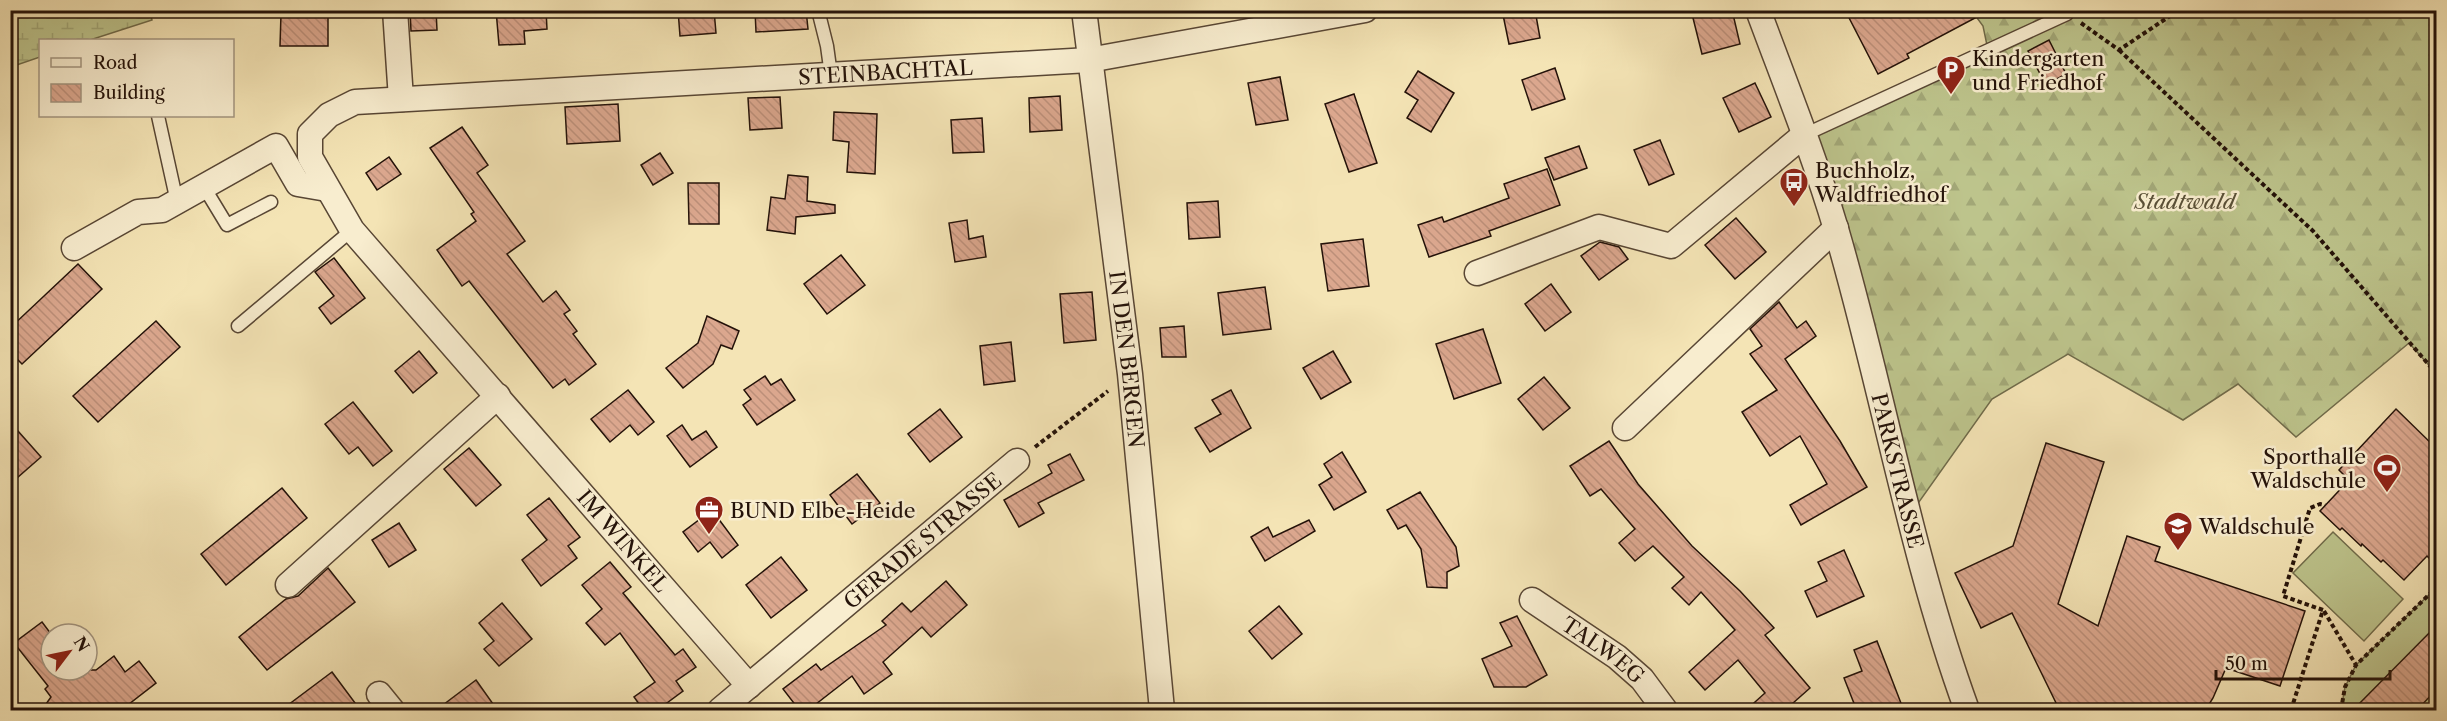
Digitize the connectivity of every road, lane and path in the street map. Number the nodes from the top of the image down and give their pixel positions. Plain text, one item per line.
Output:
1 (395, 10) edge
2 (818, 10) edge
3 (1084, 10) edge
4 (1365, 10) edge
5 (1758, 10) edge
6 (2179, 10) edge
7 (2067, 14) joint
8 (2119, 50) junction
9 (1089, 60) junction
10 (831, 75) junction
11 (402, 99) junction
12 (158, 117) edge
13 (1804, 135) junction
14 (204, 187) junction
15 (327, 189) junction
16 (177, 202) junction
17 (272, 202) dead end
18 (1836, 228) junction
19 (352, 230) junction
20 (74, 248) dead end
21 (1477, 273) dead end
22 (237, 326) dead end
23 (2436, 373) edge
24 (1130, 374) junction
25 (498, 396) junction
26 (1625, 428) dead end
27 (1017, 460) joint
28 (2325, 505) dead end
29 (288, 585) dead end
30 (2436, 588) edge
31 (1532, 600) dead end
32 (2323, 610) junction
33 (2356, 665) junction
34 (749, 686) junction
35 (10, 691) edge
36 (17, 711) edge
37 (720, 711) edge
38 (1162, 711) edge
39 (1665, 711) edge
40 (1967, 711) edge
41 (2291, 711) edge
42 (2341, 711) edge

1 - 11 street
2 - 10 lane
3 - 9 street, IN DEN BERGEN
4 - 9 street, STEINBACHTAL
5 - 13 street, PARKSTRASSE
6 - 8 path
7 - 8 path
7 - 13 lane
8 - 23 path
9 - 10 street, STEINBACHTAL
9 - 24 street, IN DEN BERGEN
10 - 11 street, STEINBACHTAL
11 - 15 street, STEINBACHTAL
12 - 16 lane
13 - 18 street, PARKSTRASSE
13 - 21 street
14 - 15 street
14 - 16 street
14 - 17 lane
15 - 19 street, IM WINKEL
16 - 20 street
18 - 26 street
18 - 40 street, PARKSTRASSE
19 - 22 lane
19 - 25 street, IM WINKEL
24 - 27 path, GERADE STRASSE
24 - 38 street, IN DEN BERGEN
25 - 29 street
25 - 34 street, IM WINKEL
27 - 34 street, GERADE STRASSE
28 - 32 path
30 - 33 path
31 - 39 street, TALWEG
32 - 33 path
32 - 41 path
33 - 42 path
34 - 37 street, GERADE STRASSE
35 - 36 path

